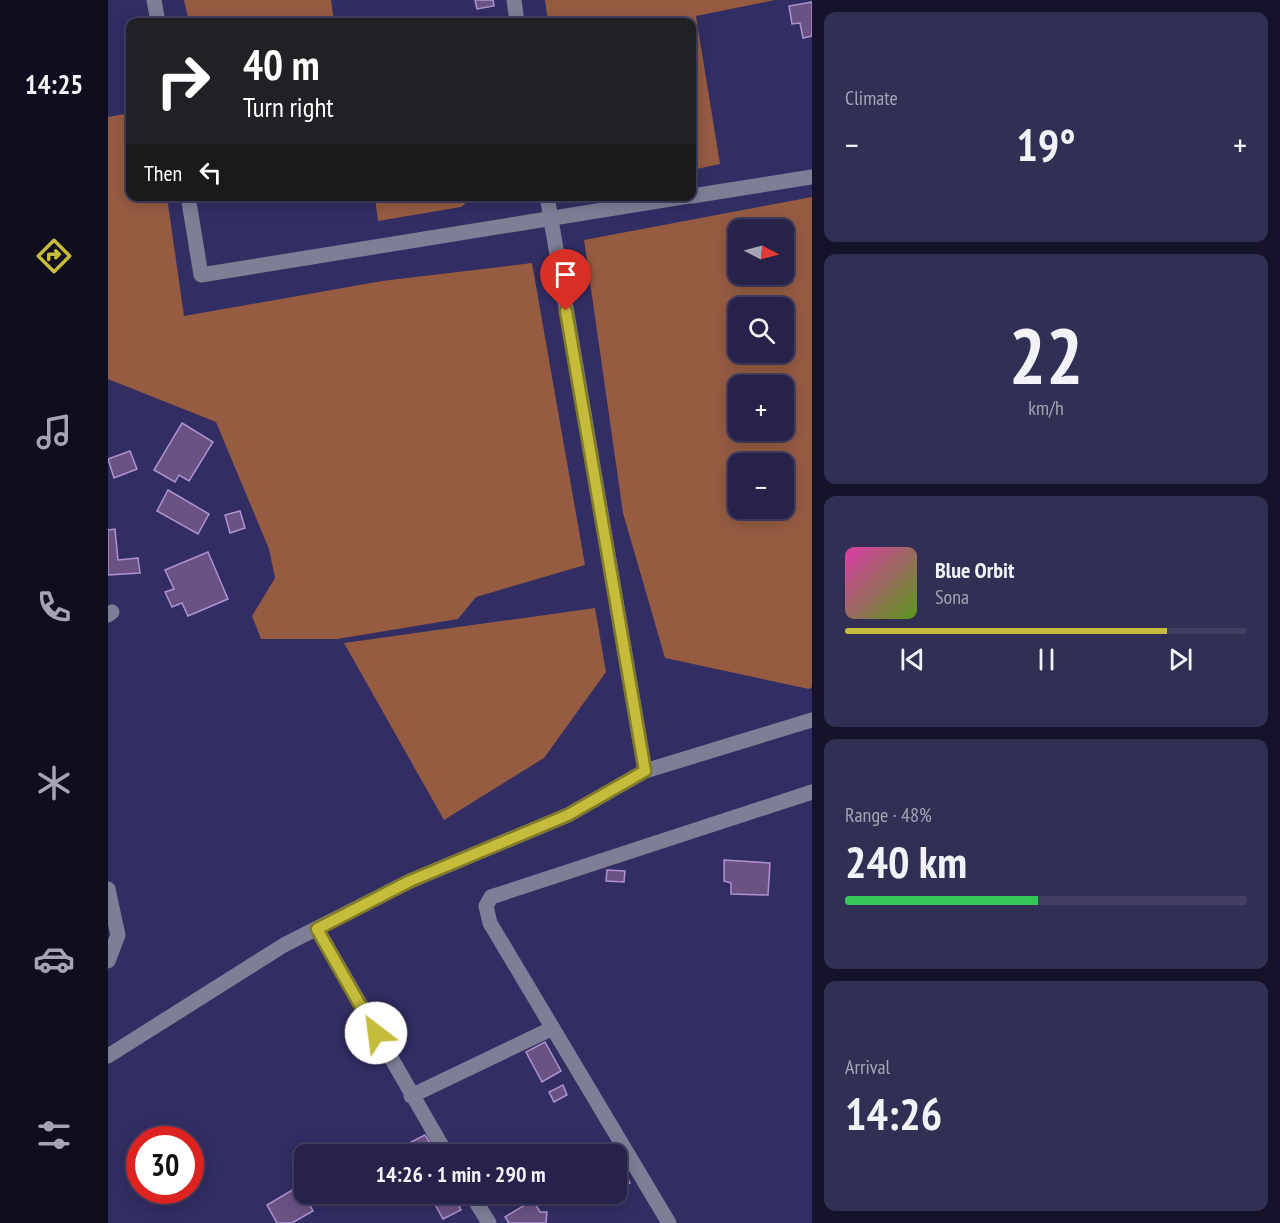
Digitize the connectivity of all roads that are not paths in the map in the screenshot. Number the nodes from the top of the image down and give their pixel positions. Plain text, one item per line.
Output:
1 (154, 0) edge
2 (513, 0) edge
3 (157, 18) edge
4 (516, 18) edge
5 (812, 177) edge
6 (696, 195) edge
7 (189, 201) edge
8 (547, 201) edge
9 (660, 201) edge
10 (550, 219) junction
11 (812, 720) edge
12 (645, 771) junction
13 (812, 792) edge
14 (108, 889) edge
15 (317, 929) junction
16 (108, 961) edge
17 (553, 1028) junction
18 (108, 1056) edge
19 (411, 1096) junction
20 (440, 1144) edge
21 (477, 1204) edge
22 (489, 1223) edge
23 (669, 1223) edge

1 - 3 street
2 - 4 street
5 - 6 street
7 - 10 street
8 - 10 street
9 - 10 street
10 - 12 street
11 - 12 street
12 - 15 street
13 - 17 street
14 - 16 street
15 - 18 street
15 - 19 street
17 - 19 street
17 - 23 street
19 - 20 street
21 - 22 street

